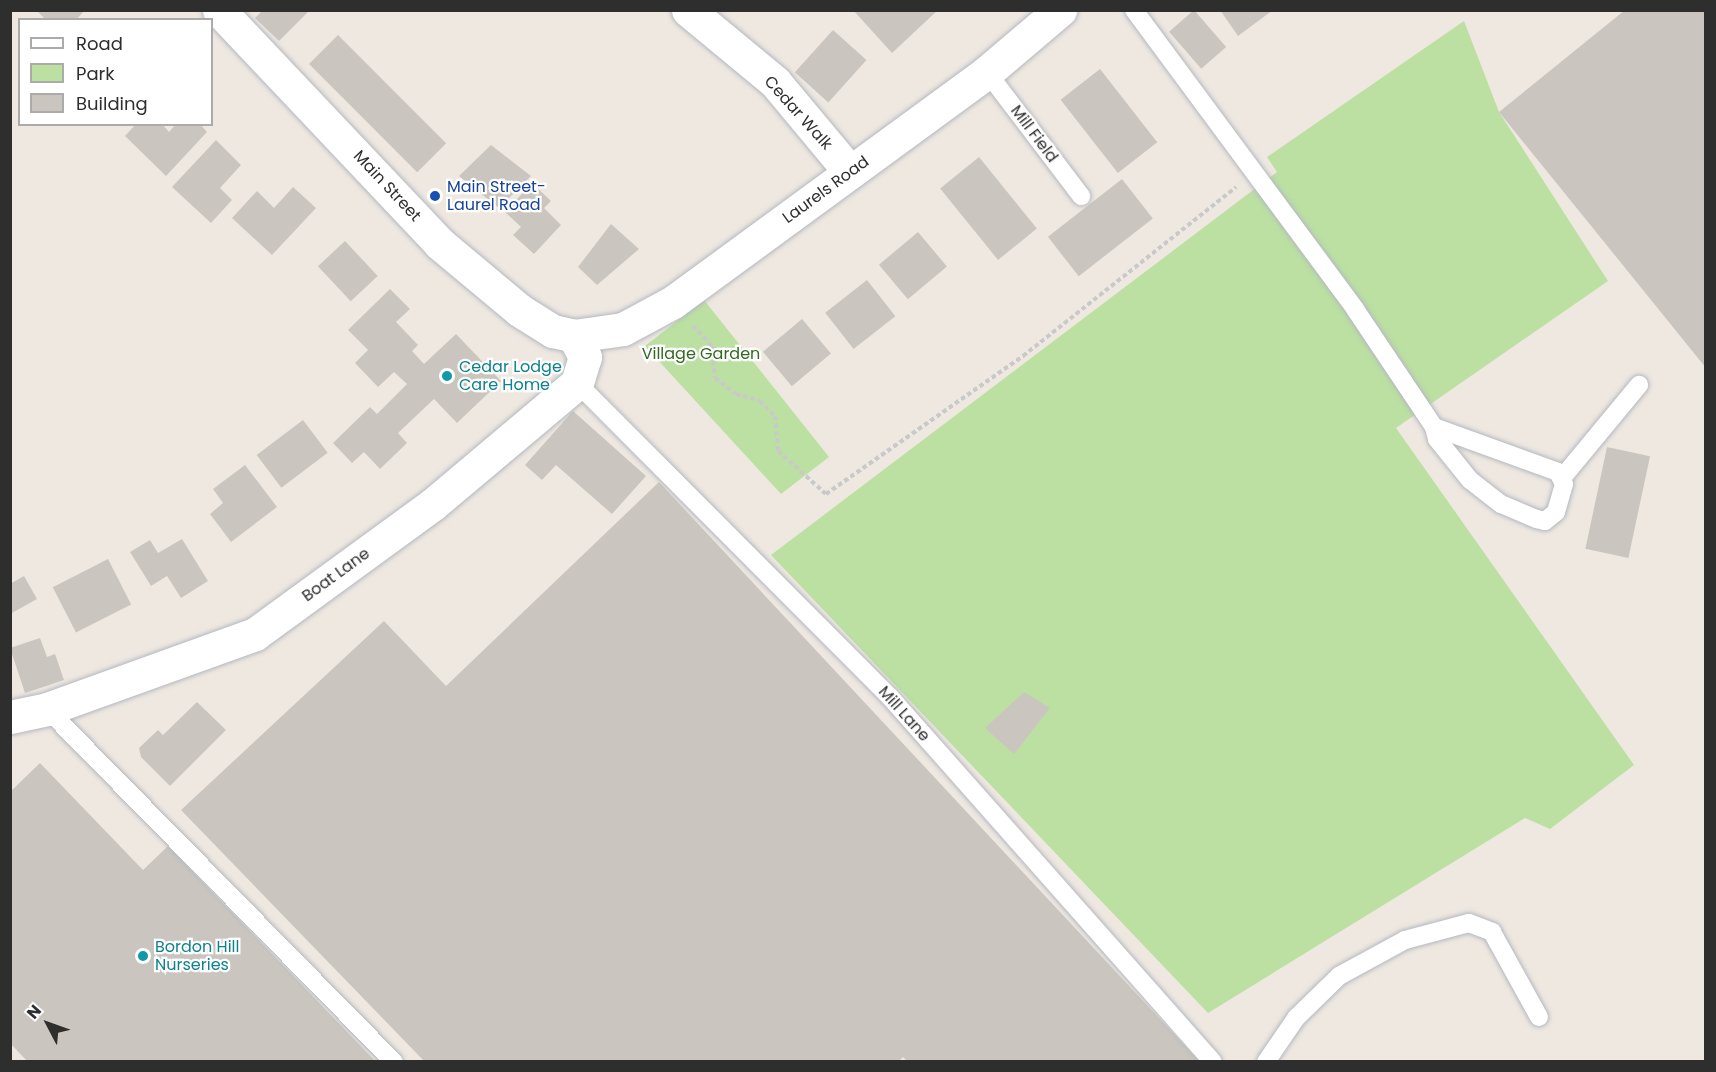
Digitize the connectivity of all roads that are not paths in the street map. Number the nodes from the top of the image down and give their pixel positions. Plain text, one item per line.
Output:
1 (688, 10) edge
2 (1060, 10) edge
3 (1134, 10) edge
4 (233, 15) edge
5 (987, 72) junction
6 (850, 172) junction
7 (1081, 196) dead end
8 (574, 336) junction
9 (577, 383) junction
10 (1639, 385) dead end
11 (1434, 427) junction
12 (1562, 478) junction
13 (47, 709) junction
14 (10, 717) edge
15 (1539, 1017) dead end
16 (394, 1062) edge
17 (1213, 1062) edge
18 (1266, 1062) edge

1 - 6 street, Cedar Walk
2 - 5 street, Laurels Road
3 - 11 lane
4 - 8 street, Main Street
5 - 6 street, Laurels Road
5 - 7 lane, Mill Field
6 - 8 street, Laurels Road
8 - 9 street
9 - 13 street, Boat Lane
9 - 17 lane, Mill Lane
10 - 12 lane
11 - 12 lane
11 - 12 lane
13 - 14 street, Boat Lane
13 - 16 lane
15 - 18 lane

